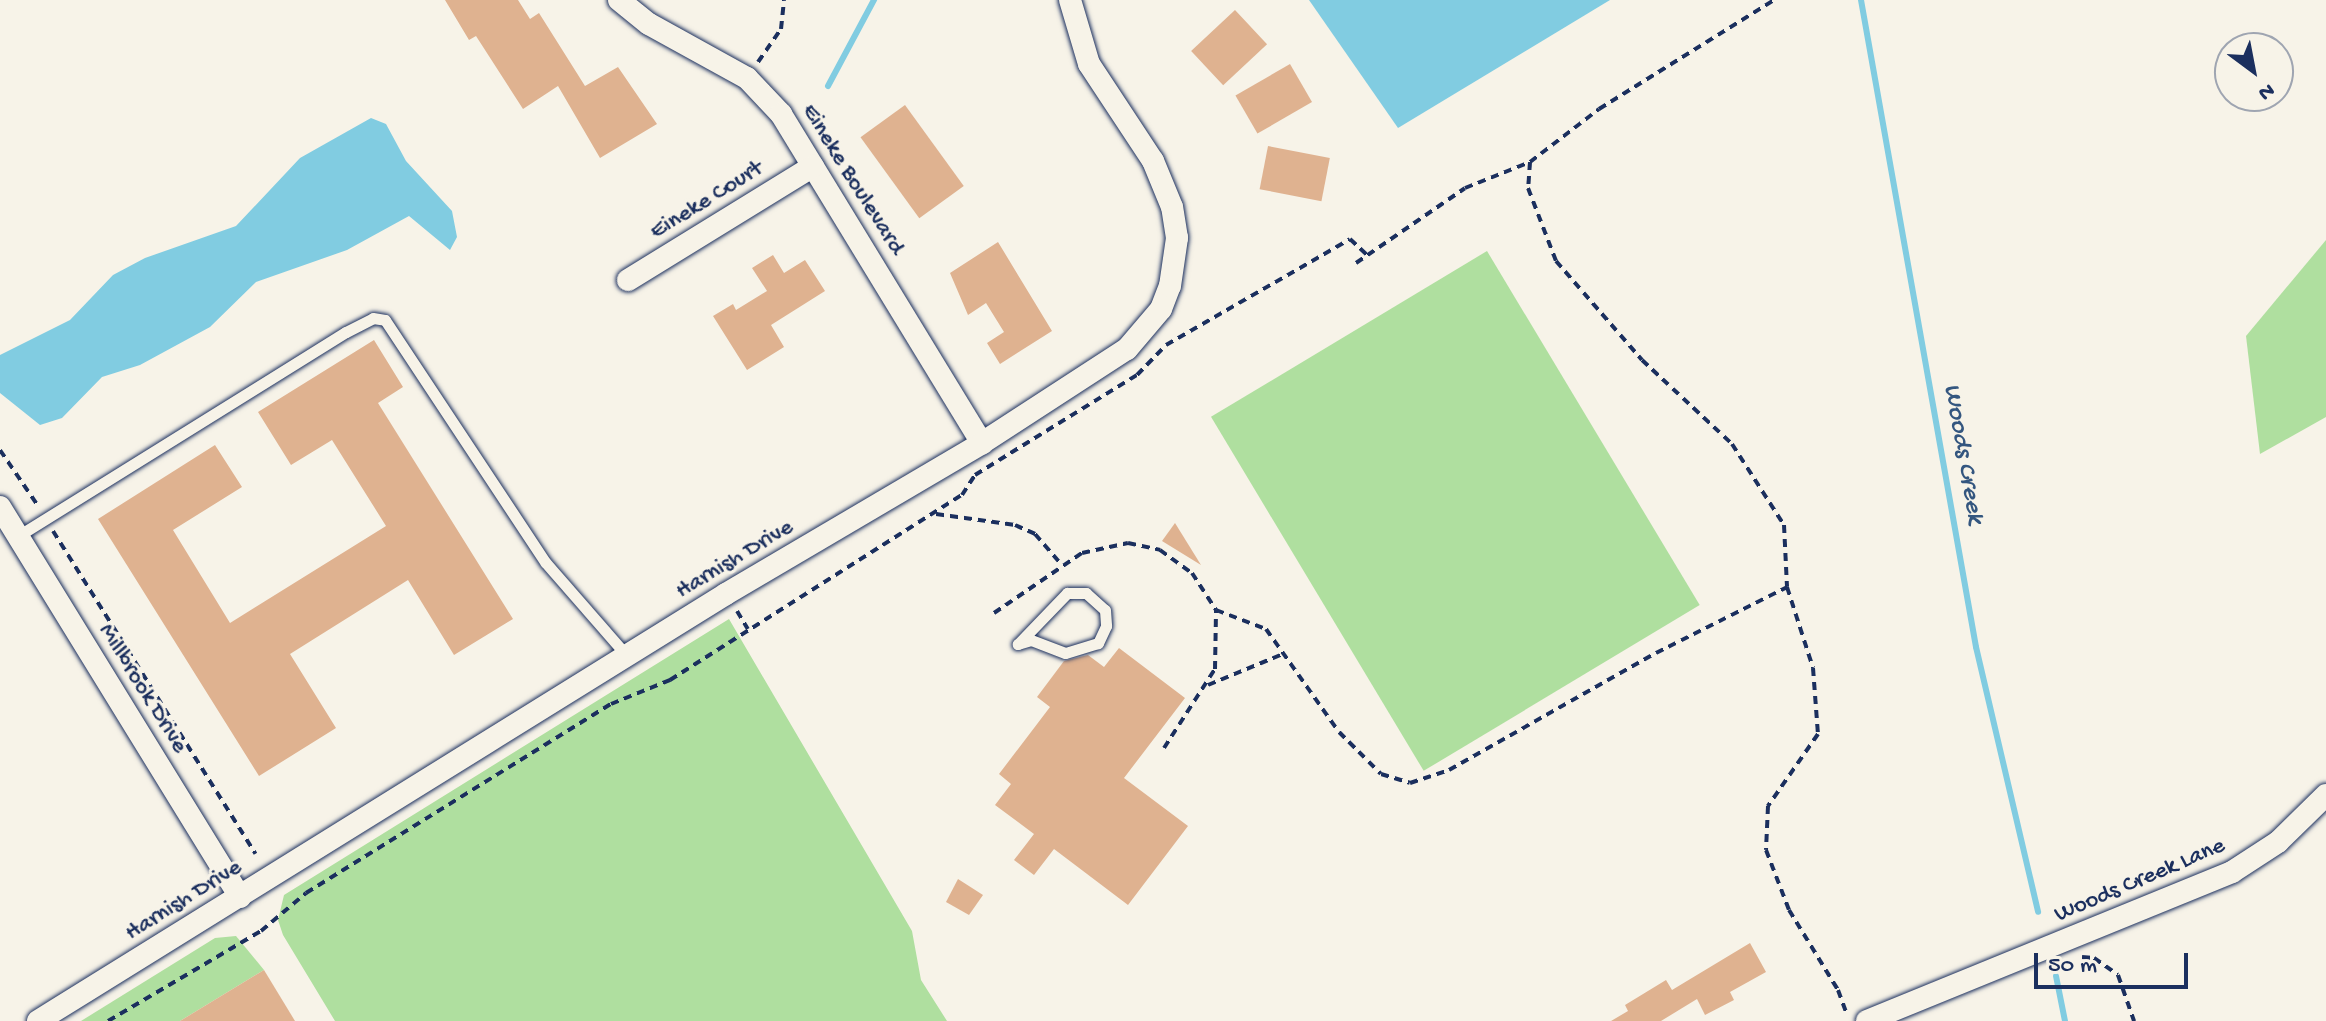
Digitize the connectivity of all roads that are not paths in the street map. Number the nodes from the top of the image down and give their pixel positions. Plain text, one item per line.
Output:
1 (619, 0) edge
2 (1070, 0) edge
3 (813, 166) junction
4 (628, 280) dead end
5 (982, 443) junction
6 (0, 507) edge
7 (18, 536) junction
8 (1018, 644) joint
9 (628, 657) junction
10 (2326, 795) edge
11 (240, 897) junction
12 (38, 1021) edge
13 (1867, 1021) edge

1 - 3 street, Eineke Boulevard
2 - 5 street, Harnish Drive
3 - 4 street, Eineke Court
3 - 5 street, Eineke Boulevard
5 - 9 street, Harnish Drive
6 - 7 street, Millbrook Drive
7 - 9 lane
7 - 11 street, Millbrook Drive
8 - 8 lane
9 - 11 street, Harnish Drive
10 - 13 street, Woods Creek Lane
11 - 12 street, Harnish Drive

